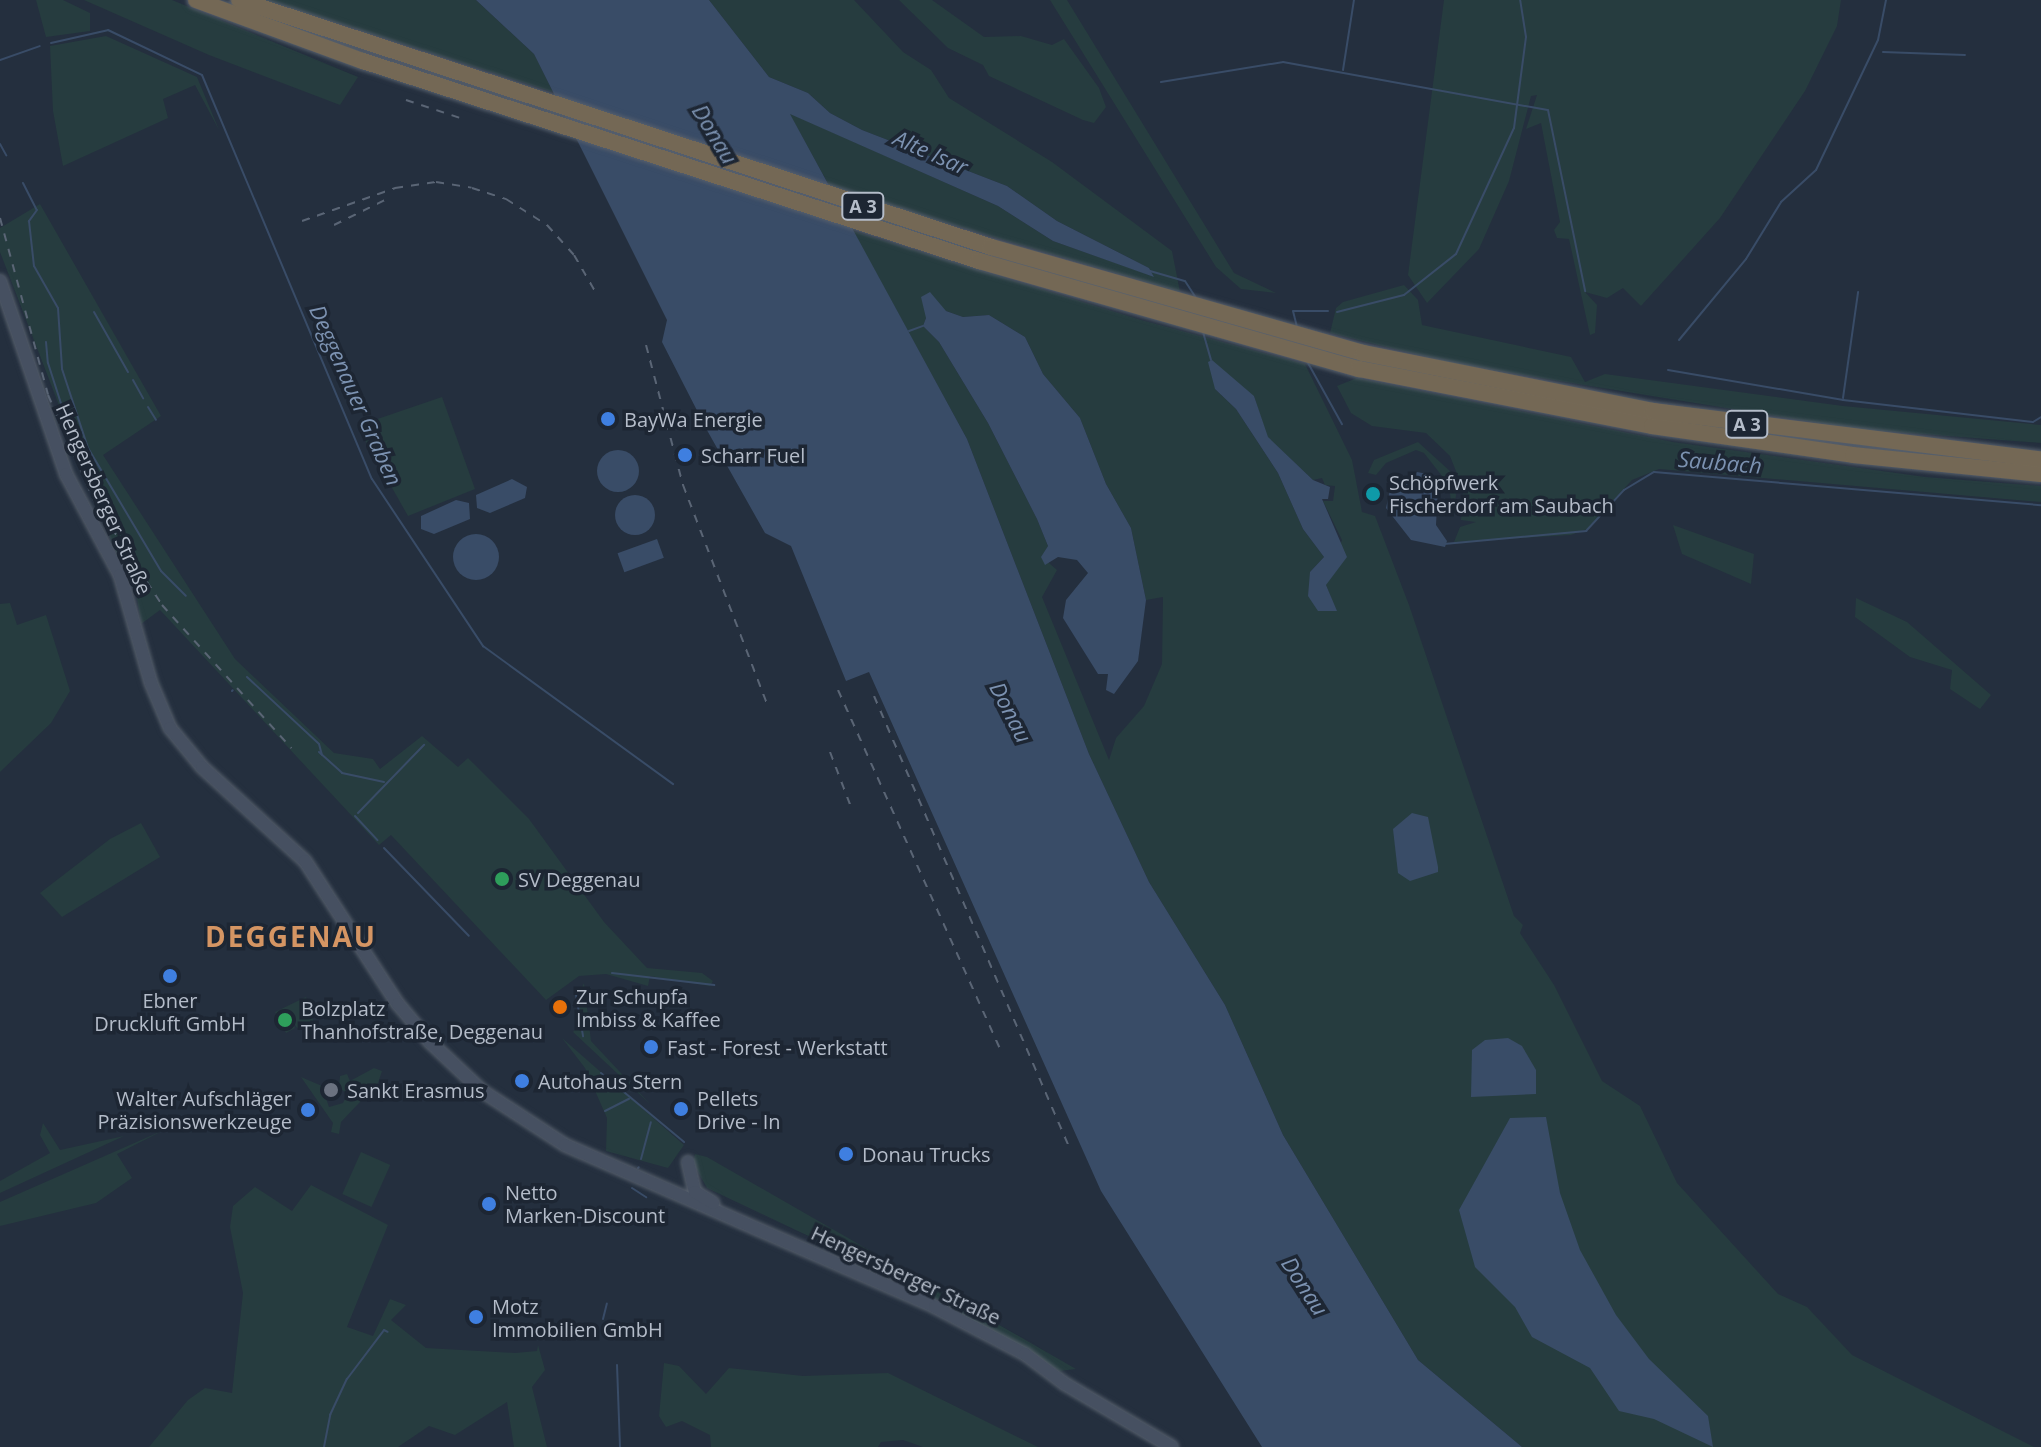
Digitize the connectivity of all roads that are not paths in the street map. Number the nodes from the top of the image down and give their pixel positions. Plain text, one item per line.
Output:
1 (196, 0) edge
2 (239, 0) edge
3 (365, 53) junction
4 (0, 281) edge
5 (1361, 361) junction
6 (2041, 459) edge
7 (2041, 474) edge
8 (688, 1162) dead end
9 (741, 1222) junction
10 (1172, 1447) edge

1 - 3 highway, A 3
2 - 3 highway, A 3
3 - 5 highway, A 3
4 - 9 main road, Hengersberger Straße
5 - 6 highway, A 3
5 - 7 highway, A 3
8 - 9 main road, Hengersberger Straße
9 - 10 main road, Hengersberger Straße

